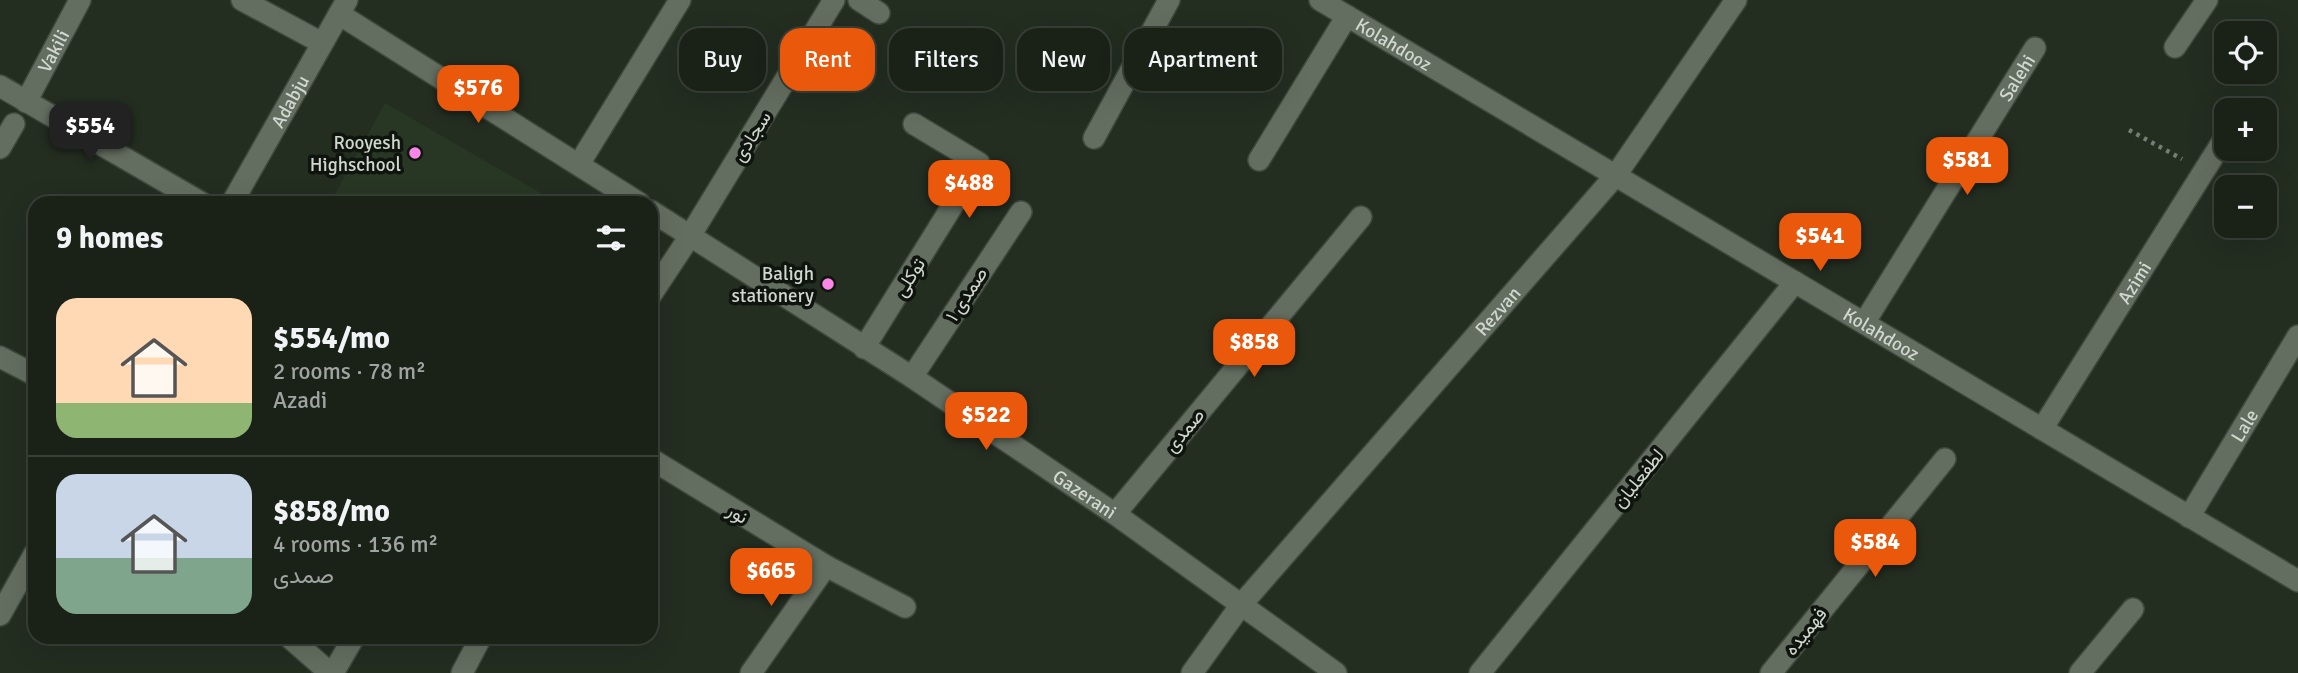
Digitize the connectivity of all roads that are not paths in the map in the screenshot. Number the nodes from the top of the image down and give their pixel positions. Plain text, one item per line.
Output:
1 (80, 0) edge
2 (242, 0) edge
3 (680, 0) edge
4 (834, 0) edge
5 (859, 0) edge
6 (1169, 0) edge
7 (1320, 0) edge
8 (1736, 0) edge
9 (2207, 0) edge
10 (343, 7) edge
11 (879, 13) dead end
12 (1347, 16) junction
13 (322, 43) junction
14 (2175, 47) dead end
15 (2035, 48) dead end
16 (0, 86) edge
17 (26, 102) junction
18 (14, 124) dead end
19 (914, 124) dead end
20 (1094, 138) dead end
21 (0, 148) edge
22 (2214, 155) edge
23 (1259, 160) dead end
24 (579, 163) junction
25 (1616, 176) junction
26 (190, 196) edge
27 (236, 196) edge
28 (628, 196) edge
29 (1021, 212) dead end
30 (658, 215) edge
31 (1362, 217) dead end
32 (690, 236) junction
33 (1795, 282) junction
34 (658, 284) edge
35 (1864, 323) junction
36 (2298, 336) edge
37 (864, 348) junction
38 (0, 357) edge
39 (28, 371) edge
40 (912, 377) junction
41 (2042, 429) junction
42 (1945, 459) dead end
43 (658, 463) edge
44 (1115, 514) junction
45 (2189, 517) junction
46 (28, 565) edge
47 (826, 566) junction
48 (2298, 581) edge
49 (1241, 605) junction
50 (905, 607) dead end
51 (2133, 609) dead end
52 (0, 615) edge
53 (297, 644) edge
54 (350, 644) edge
55 (478, 644) edge
56 (332, 673) edge
57 (463, 673) edge
58 (751, 673) edge
59 (1192, 673) edge
60 (1336, 673) edge
61 (1480, 673) edge
62 (1771, 673) edge
63 (2080, 673) edge

1 - 17 street, Vakili
2 - 13 street
3 - 24 street
4 - 32 street, سجادی
5 - 11 street
6 - 20 street
7 - 12 street, Kolahdooz
8 - 25 street, Rezvan
9 - 14 street
10 - 13 street, Adabju
10 - 24 street
12 - 23 street
12 - 25 street, Kolahdooz
13 - 27 street, Adabju
15 - 35 street, Salehi
16 - 17 street
17 - 26 street
18 - 21 street
19 - 37 street, توکلی
22 - 41 street, Azimi
24 - 28 street
25 - 33 street, Kolahdooz
25 - 49 street, Rezvan
29 - 40 street, صمدی ۱
30 - 32 street, Gazerani
31 - 44 street, صمدی
32 - 34 street
32 - 37 street, Gazerani
33 - 35 street, Kolahdooz
33 - 61 street, لطفعلیان
35 - 41 street, Kolahdooz
36 - 45 street, Lale
37 - 40 street, Gazerani
38 - 39 street
40 - 44 street, Gazerani
41 - 45 street, Kolahdooz
42 - 62 street, فهمیده
43 - 47 street, نور
44 - 49 street, Gazerani
45 - 48 street, Kolahdooz
46 - 52 street
47 - 50 street, نور
47 - 58 street
49 - 59 street, Rezvan
49 - 60 street, Gazerani
51 - 63 street
53 - 56 street
54 - 56 street
55 - 57 street

